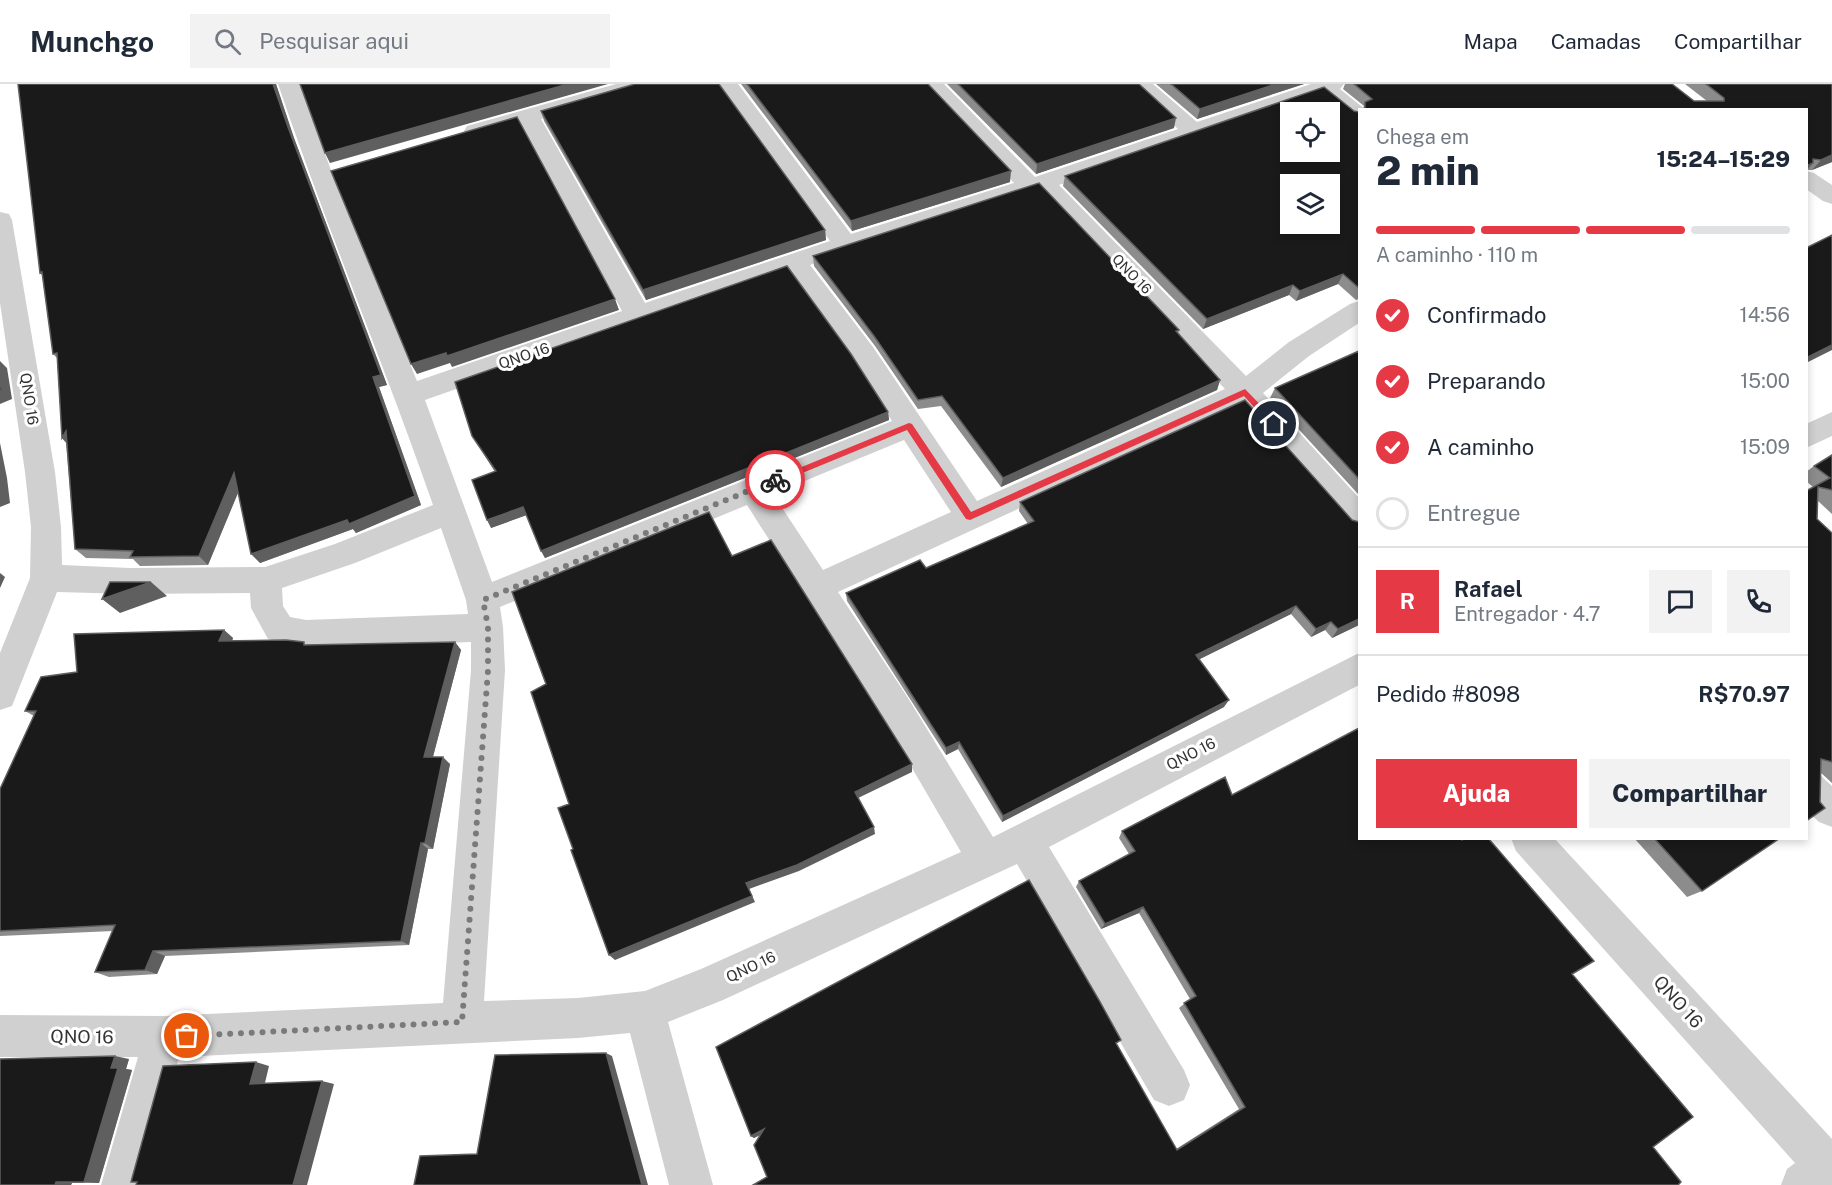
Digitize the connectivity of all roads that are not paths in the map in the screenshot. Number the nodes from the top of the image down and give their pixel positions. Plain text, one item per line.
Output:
1 (289, 84) edge
2 (640, 84) edge
3 (728, 84) edge
4 (932, 84) edge
5 (1140, 84) edge
6 (1329, 86) edge
7 (1358, 114) edge
8 (528, 116) junction
9 (1194, 131) junction
10 (459, 136) edge
11 (1037, 184) junction
12 (0, 220) edge
13 (846, 245) junction
14 (794, 261) junction
15 (1358, 311) edge
16 (638, 315) junction
17 (1245, 392) junction
18 (409, 395) junction
19 (1832, 423) edge
20 (909, 426) junction
21 (1808, 436) edge
22 (753, 489) junction
23 (449, 512) junction
24 (970, 516) junction
25 (1358, 518) edge
26 (46, 578) junction
27 (265, 580) junction
28 (818, 587) junction
29 (485, 614) junction
30 (1358, 669) edge
31 (0, 694) edge
32 (1808, 788) edge
33 (1832, 810) edge
34 (1531, 840) edge
35 (1024, 841) junction
36 (986, 860) junction
37 (645, 1011) junction
38 (462, 1022) junction
39 (0, 1036) edge
40 (164, 1037) junction
41 (1169, 1085) dead end
42 (1821, 1171) edge
43 (123, 1185) edge
44 (691, 1185) edge

1 - 18 street
2 - 8 street
3 - 13 street
4 - 11 street, QNO 16
5 - 9 street
6 - 7 street, QNO 16
6 - 9 street, QNO 16
8 - 10 street
8 - 16 street
9 - 11 street, QNO 16
11 - 13 street, QNO 16
11 - 17 street, QNO 16
12 - 26 street, QNO 16
13 - 14 street, QNO 16
14 - 16 street, QNO 16
14 - 20 street
15 - 17 street
16 - 18 street, QNO 16
17 - 24 street
17 - 25 street, QNO 16
18 - 23 street
19 - 21 street
20 - 22 street
20 - 24 street
22 - 28 street
22 - 29 street
23 - 27 street
23 - 29 street
24 - 28 street
26 - 27 street
26 - 31 street, QNO 16
27 - 29 street
28 - 36 street
29 - 38 street
30 - 35 street, QNO 16
32 - 33 street
34 - 42 street, QNO 16
35 - 36 street, QNO 16
35 - 41 street
36 - 37 street, QNO 16
37 - 38 street, QNO 16
37 - 44 street
38 - 40 street, QNO 16
39 - 40 street, QNO 16
40 - 43 street

